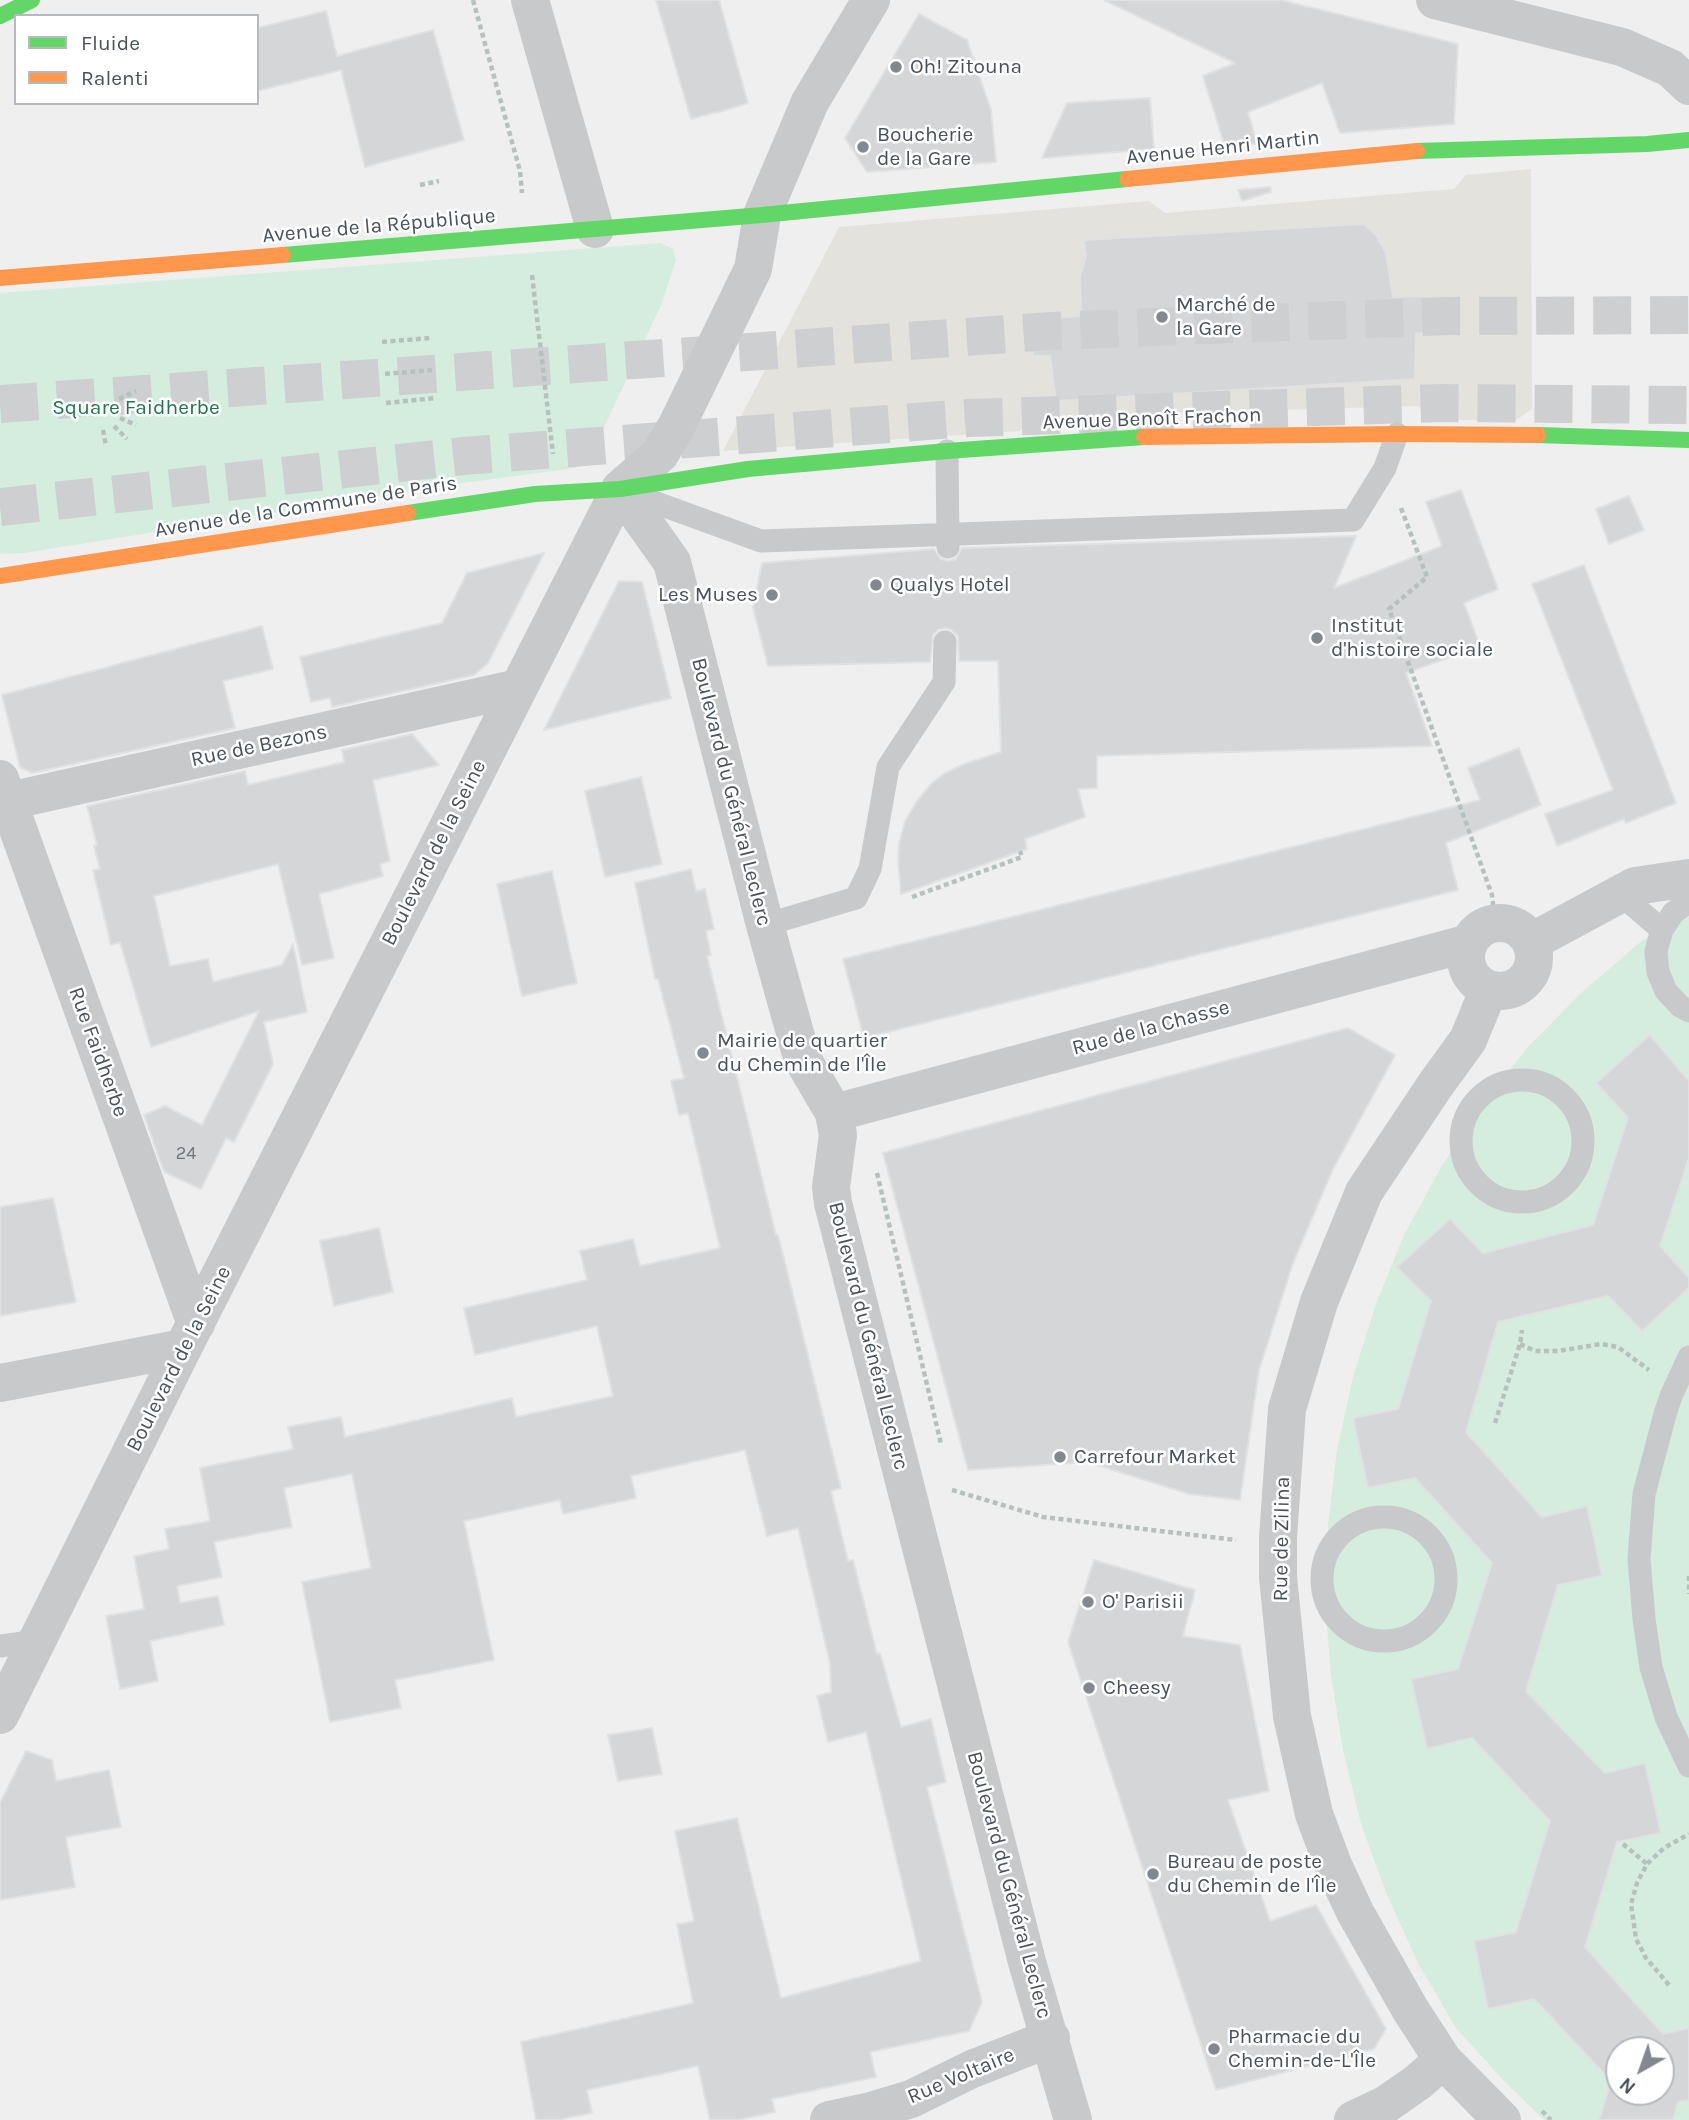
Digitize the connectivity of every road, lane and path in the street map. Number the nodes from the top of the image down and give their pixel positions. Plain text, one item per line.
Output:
1 (32, 0) edge
2 (530, 0) edge
3 (871, 0) edge
4 (1435, 0) edge
5 (0, 16) edge
6 (1689, 86) edge
7 (1689, 140) edge
8 (439, 181) dead end
9 (420, 185) dead end
10 (762, 215) junction
11 (595, 229) junction
12 (0, 278) edge
13 (430, 338) dead end
14 (382, 342) dead end
15 (432, 370) dead end
16 (385, 374) dead end
17 (136, 391) dead end
18 (436, 398) dead end
19 (119, 399) dead end
20 (386, 403) dead end
21 (142, 407) dead end
22 (125, 409) dead end
23 (120, 418) dead end
24 (136, 425) dead end
25 (114, 426) dead end
26 (103, 430) dead end
27 (1397, 434) junction
28 (127, 439) dead end
29 (1689, 440) edge
30 (106, 446) dead end
31 (947, 451) junction
32 (1385, 468) junction
33 (620, 489) junction
34 (948, 541) junction
35 (0, 576) edge
36 (945, 642) dead end
37 (518, 688) junction
38 (3, 794) edge
39 (1020, 851) dead end
40 (1689, 878) edge
41 (1628, 890) junction
42 (912, 897) dead end
43 (1689, 901) edge
44 (765, 925) junction
45 (1662, 930) junction
46 (1482, 933) junction
47 (1531, 942) junction
48 (1489, 989) junction
49 (1689, 1011) edge
50 (1436, 1084) junction
51 (1468, 1112) junction
52 (834, 1113) junction
53 (1522, 1330) dead end
54 (190, 1336) junction
55 (1520, 1343) junction
56 (1689, 1357) edge
57 (0, 1383) edge
58 (1671, 1396) junction
59 (1495, 1423) dead end
60 (952, 1490) dead end
61 (1279, 1520) junction
62 (1689, 1576) edge
63 (1278, 1577) junction
64 (1321, 1578) junction
65 (1689, 1594) edge
66 (18, 1644) edge
67 (0, 1715) edge
68 (1689, 1766) edge
69 (1689, 1834) edge
70 (1623, 1844) dead end
71 (1647, 1864) junction
72 (1669, 1985) dead end
73 (1051, 2038) junction
74 (1443, 2060) junction
75 (829, 2120) edge
76 (1073, 2120) edge
77 (1353, 2120) edge
78 (1502, 2120) edge

1 - 5 main road
2 - 11 street
3 - 10 street, Boulevard de la Seine
4 - 6 street
7 - 10 main road, Avenue Henri Martin
8 - 9 path
10 - 11 main road, Avenue de la République
10 - 33 street, Boulevard de la Seine
11 - 12 main road, Avenue de la République
13 - 14 path
15 - 16 path
17 - 19 path
18 - 20 path
21 - 22 path
23 - 24 path
25 - 28 path
26 - 30 path
27 - 29 main road, Avenue Benoît Frachon
27 - 31 main road, Avenue Benoît Frachon
27 - 32 lane
31 - 33 main road, Avenue Benoît Frachon
31 - 34 lane
32 - 34 lane
32 - 46 path
33 - 34 lane
33 - 35 main road, Avenue de la Commune de Paris
33 - 37 street, Boulevard de la Seine
33 - 44 street, Boulevard du Général Leclerc
36 - 44 lane
37 - 38 street, Rue de Bezons
37 - 54 street, Boulevard de la Seine
38 - 54 street, Rue Faidherbe
39 - 42 path
40 - 41 street
41 - 45 lane
41 - 47 street
43 - 45 lane
44 - 52 street, Boulevard du Général Leclerc
45 - 49 lane
46 - 47 street
46 - 48 street
46 - 52 street, Rue de la Chasse
47 - 48 street
48 - 50 street, Rue de Zilina
50 - 51 lane
50 - 61 street, Rue de Zilina
51 - 51 lane
52 - 73 street, Boulevard du Général Leclerc
53 - 55 path
54 - 57 street
54 - 66 street, Boulevard de la Seine
55 - 58 path
55 - 59 path
56 - 58 lane
58 - 68 lane
60 - 61 path
61 - 63 street, Rue de Zilina
62 - 65 path
63 - 64 lane
63 - 74 street, Rue de Zilina
64 - 64 lane
66 - 67 street, Boulevard de la Seine
69 - 71 path
70 - 71 path
71 - 72 path
73 - 75 street, Rue Voltaire
73 - 76 street, Boulevard du Général Leclerc
74 - 77 street
74 - 78 street, Rue de Zilina

